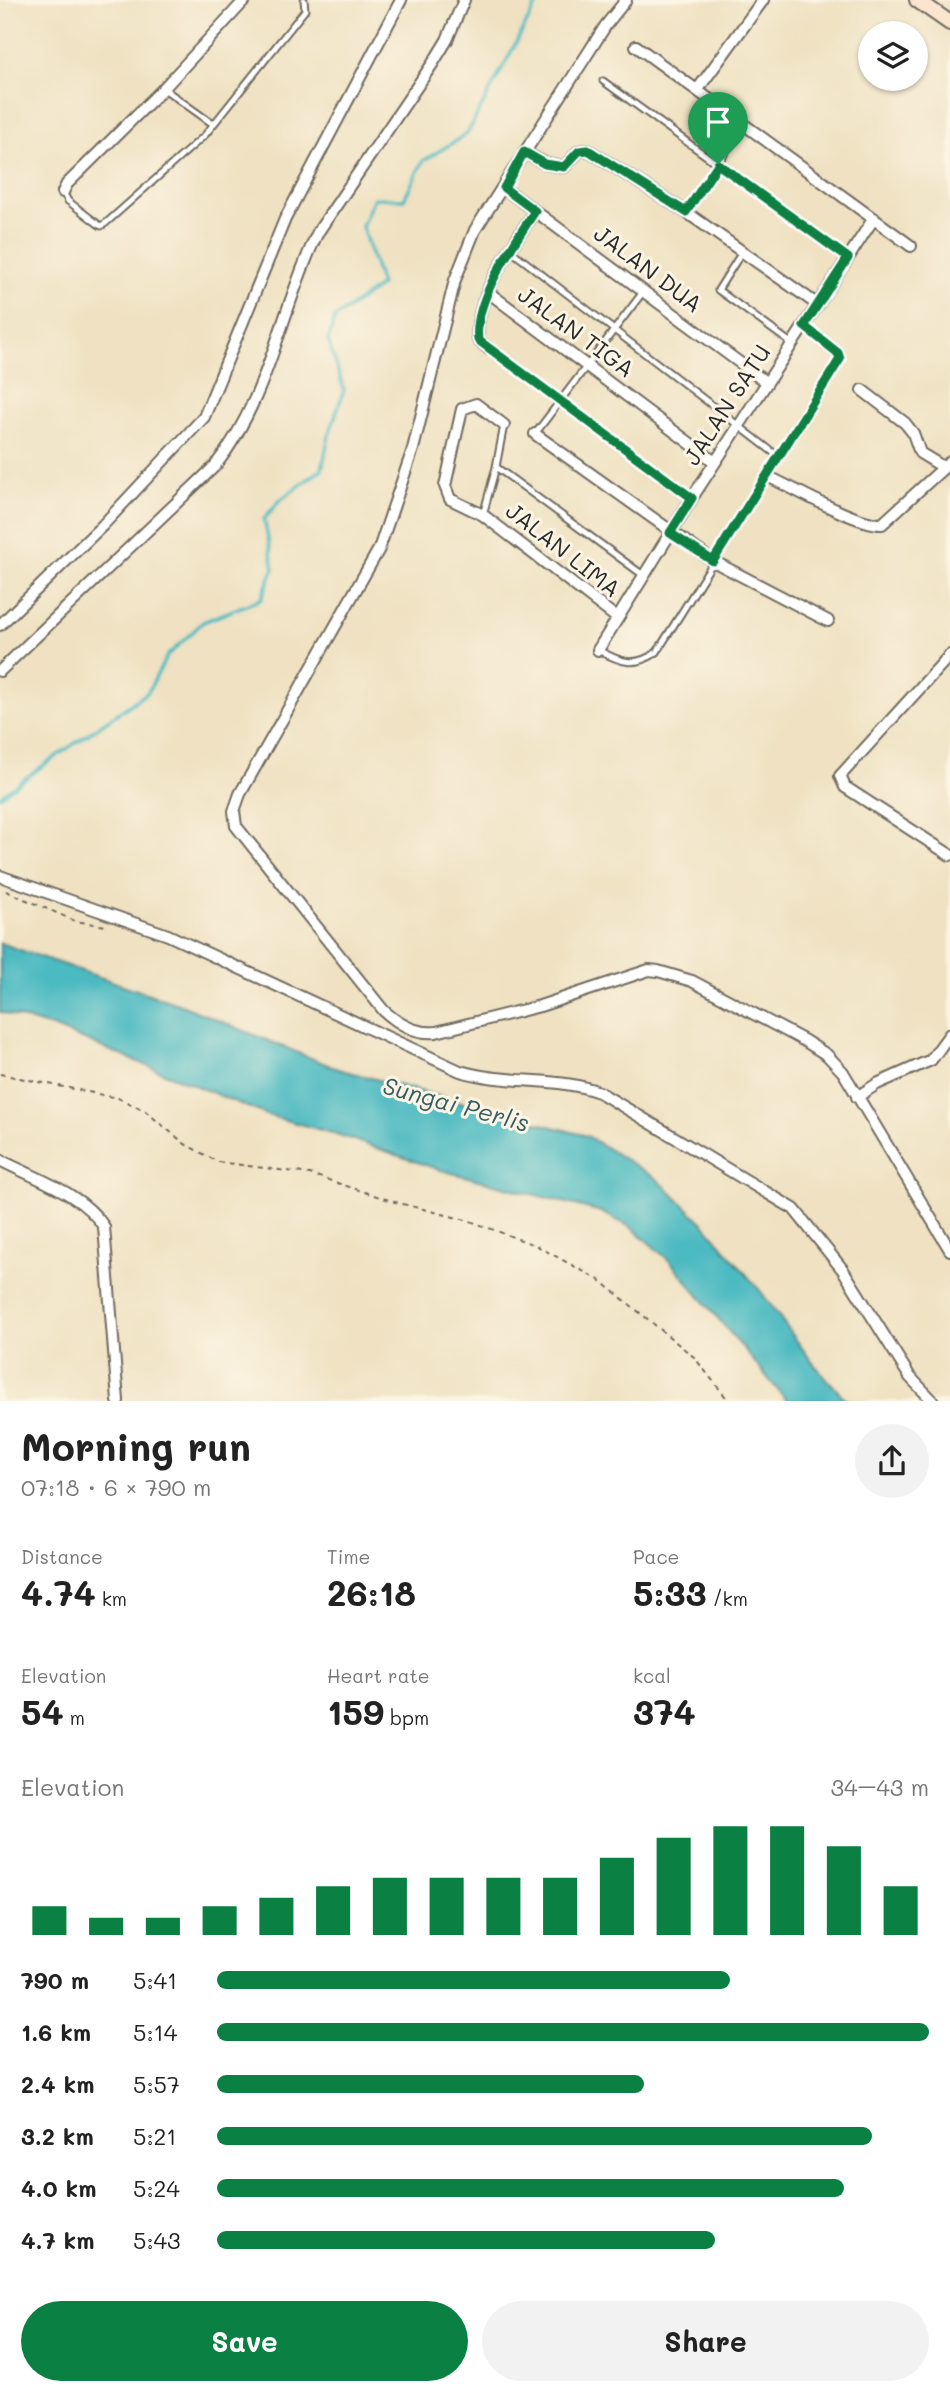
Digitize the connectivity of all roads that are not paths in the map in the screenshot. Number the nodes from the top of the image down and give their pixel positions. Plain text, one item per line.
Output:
1 (245, 0) edge
2 (304, 0) edge
3 (401, 0) edge
4 (464, 0) edge
5 (626, 0) edge
6 (763, 0) edge
7 (917, 0) edge
8 (950, 23) edge
9 (636, 46) dead end
10 (603, 81) dead end
11 (163, 89) junction
12 (698, 89) junction
13 (213, 124) junction
14 (744, 124) junction
15 (524, 152) junction
16 (718, 164) junction
17 (504, 188) junction
18 (63, 192) joint
19 (535, 211) junction
20 (686, 212) junction
21 (874, 218) junction
22 (911, 246) dead end
23 (510, 250) junction
24 (742, 252) junction
25 (848, 258) junction
26 (488, 292) junction
27 (643, 292) junction
28 (818, 305) junction
29 (804, 326) junction
30 (615, 330) junction
31 (792, 344) junction
32 (488, 348) joint
33 (587, 365) junction
34 (767, 383) junction
35 (862, 390) dead end
36 (559, 400) junction
37 (505, 425) joint
38 (739, 426) junction
39 (535, 434) joint
40 (778, 456) junction
41 (715, 462) junction
42 (947, 464) edge
43 (496, 467) junction
44 (767, 476) junction
45 (692, 498) junction
46 (483, 515) junction
47 (670, 533) junction
48 (713, 561) junction
49 (643, 576) junction
50 (617, 618) junction
51 (828, 621) dead end
52 (0, 625) edge
53 (598, 650) joint
54 (950, 655) edge
55 (0, 671) edge
56 (950, 855) edge
57 (0, 876) edge
58 (950, 1034) edge
59 (857, 1097) junction
60 (0, 1160) edge
61 (950, 1250) edge
62 (118, 1401) edge
63 (933, 1401) edge

1 - 11 street
2 - 13 lane
3 - 52 street
4 - 55 street
5 - 15 street
6 - 12 street
7 - 8 main road
9 - 12 street
10 - 16 lane
11 - 13 lane
11 - 18 street
12 - 14 street
13 - 18 lane
14 - 16 lane
14 - 21 street
15 - 17 street
15 - 20 street
16 - 20 lane
16 - 25 lane
17 - 19 street, JALAN DUA
17 - 59 street
19 - 23 street, JALAN TIGA
19 - 27 street, JALAN DUA
20 - 24 street
21 - 22 street
21 - 25 street, JALAN SATU
23 - 26 street, JALAN TIGA
23 - 30 lane
24 - 28 street
24 - 31 lane
25 - 28 street, JALAN SATU
26 - 32 street
26 - 33 street, JALAN TIGA
27 - 30 lane
27 - 34 street, JALAN DUA
28 - 29 street, JALAN SATU
29 - 31 street, JALAN SATU
29 - 40 lane
30 - 33 lane
30 - 38 lane
31 - 34 street, JALAN SATU
32 - 36 lane
33 - 36 lane
33 - 41 street, JALAN TIGA
34 - 38 street, JALAN SATU
35 - 42 street
36 - 39 lane
36 - 45 lane
37 - 43 lane
37 - 46 street, JALAN LIMA
38 - 40 lane
38 - 41 street, JALAN SATU
39 - 47 street
40 - 44 lane
41 - 45 street, JALAN SATU
42 - 44 street
43 - 46 lane
43 - 49 lane
44 - 48 lane
45 - 47 street, JALAN SATU
46 - 50 street, JALAN LIMA
47 - 48 street
47 - 49 street, JALAN SATU
48 - 51 street
48 - 53 lane
49 - 50 street, JALAN SATU
50 - 53 street, JALAN SATU
54 - 56 street
57 - 63 street
58 - 59 street
59 - 61 street
60 - 62 street

